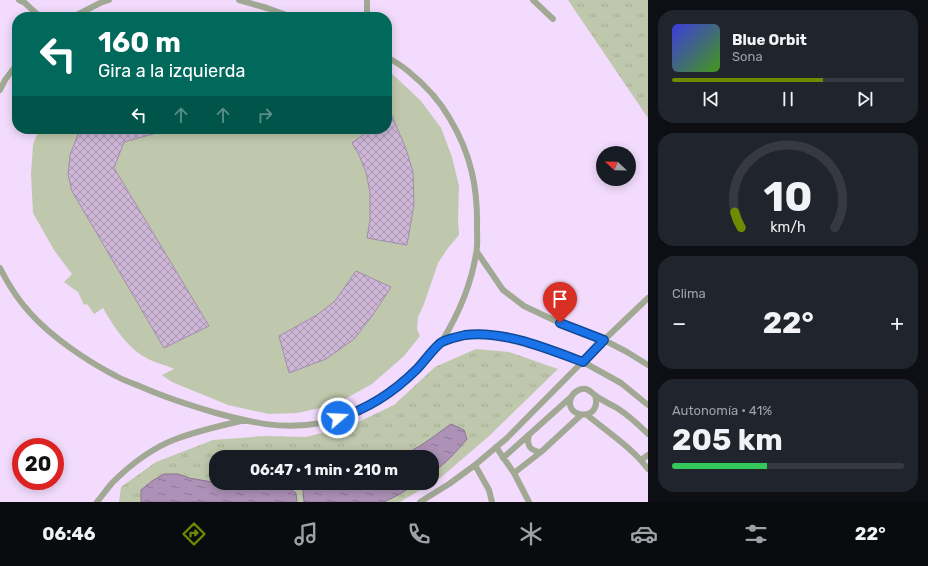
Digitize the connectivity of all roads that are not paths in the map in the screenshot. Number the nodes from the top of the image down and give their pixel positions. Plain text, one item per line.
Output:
1 (20, 0) edge
2 (110, 0) edge
3 (239, 0) edge
4 (367, 0) edge
5 (533, 0) edge
6 (35, 12) edge
7 (82, 12) edge
8 (278, 12) edge
9 (367, 12) edge
10 (553, 19) dead end
11 (392, 60) edge
12 (12, 71) edge
13 (0, 90) edge
14 (477, 252) junction
15 (0, 268) edge
16 (648, 298) edge
17 (604, 340) junction
18 (441, 342) junction
19 (583, 362) junction
20 (647, 363) edge
21 (595, 395) junction
22 (571, 397) junction
23 (648, 405) edge
24 (584, 415) junction
25 (244, 421) junction
26 (648, 434) edge
27 (529, 435) junction
28 (496, 447) junction
29 (541, 452) junction
30 (648, 455) edge
31 (503, 458) junction
32 (641, 460) junction
33 (475, 465) junction
34 (648, 469) edge
35 (514, 473) junction
36 (97, 502) edge
37 (420, 502) edge
38 (492, 502) edge
39 (529, 502) edge

1 - 6 lane
2 - 7 lane
3 - 8 lane
4 - 9 lane
5 - 10 lane
11 - 14 lane
12 - 13 lane
14 - 17 lane
14 - 18 lane
15 - 25 lane
16 - 17 lane
17 - 19 lane
17 - 20 lane
18 - 19 lane
18 - 25 lane
19 - 23 lane
19 - 28 lane
21 - 22 lane
21 - 24 lane
21 - 26 lane
22 - 24 lane
22 - 27 lane
24 - 29 lane
24 - 32 lane
25 - 36 lane
27 - 29 lane
27 - 31 lane
28 - 31 lane
28 - 33 lane
29 - 35 lane
30 - 32 lane
31 - 35 lane
32 - 34 lane
33 - 37 lane
33 - 38 lane
35 - 39 lane

